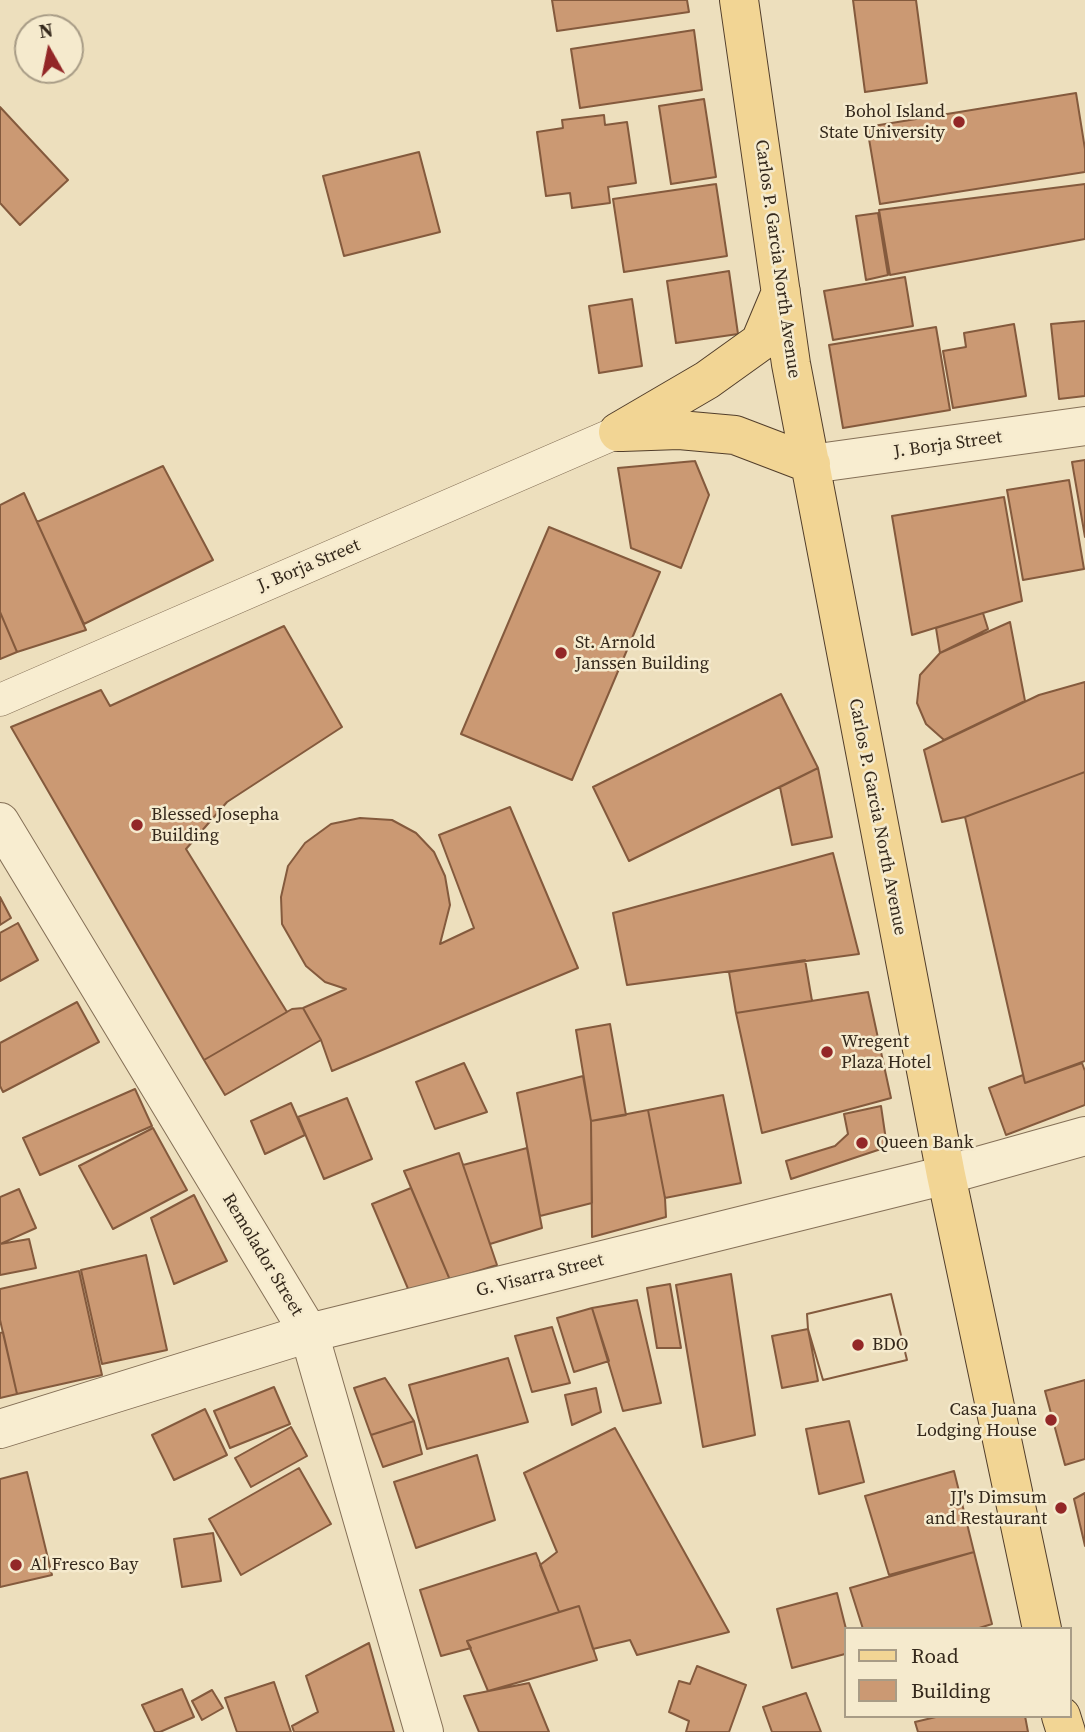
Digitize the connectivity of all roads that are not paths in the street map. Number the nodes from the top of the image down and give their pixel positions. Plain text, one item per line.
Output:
1 (739, 0) edge
2 (781, 292) junction
3 (1085, 426) edge
4 (618, 432) junction
5 (811, 464) junction
6 (0, 700) edge
7 (0, 822) edge
8 (1085, 1136) edge
9 (946, 1175) junction
10 (309, 1334) junction
11 (0, 1430) edge
12 (1042, 1627) edge
13 (424, 1732) edge

1 - 2 main road, Carlos P. Garcia North Avenue
2 - 4 main road
2 - 5 main road, Carlos P. Garcia North Avenue
3 - 5 street, J. Borja Street
4 - 5 main road
4 - 6 street, J. Borja Street
5 - 9 main road, Carlos P. Garcia North Avenue
7 - 10 street, Remolador Street
8 - 9 street, G. Visarra Street
9 - 10 street, G. Visarra Street
9 - 12 main road, Carlos P. Garcia North Avenue
10 - 11 street, G. Visarra Street
10 - 13 street, Remolador Street

